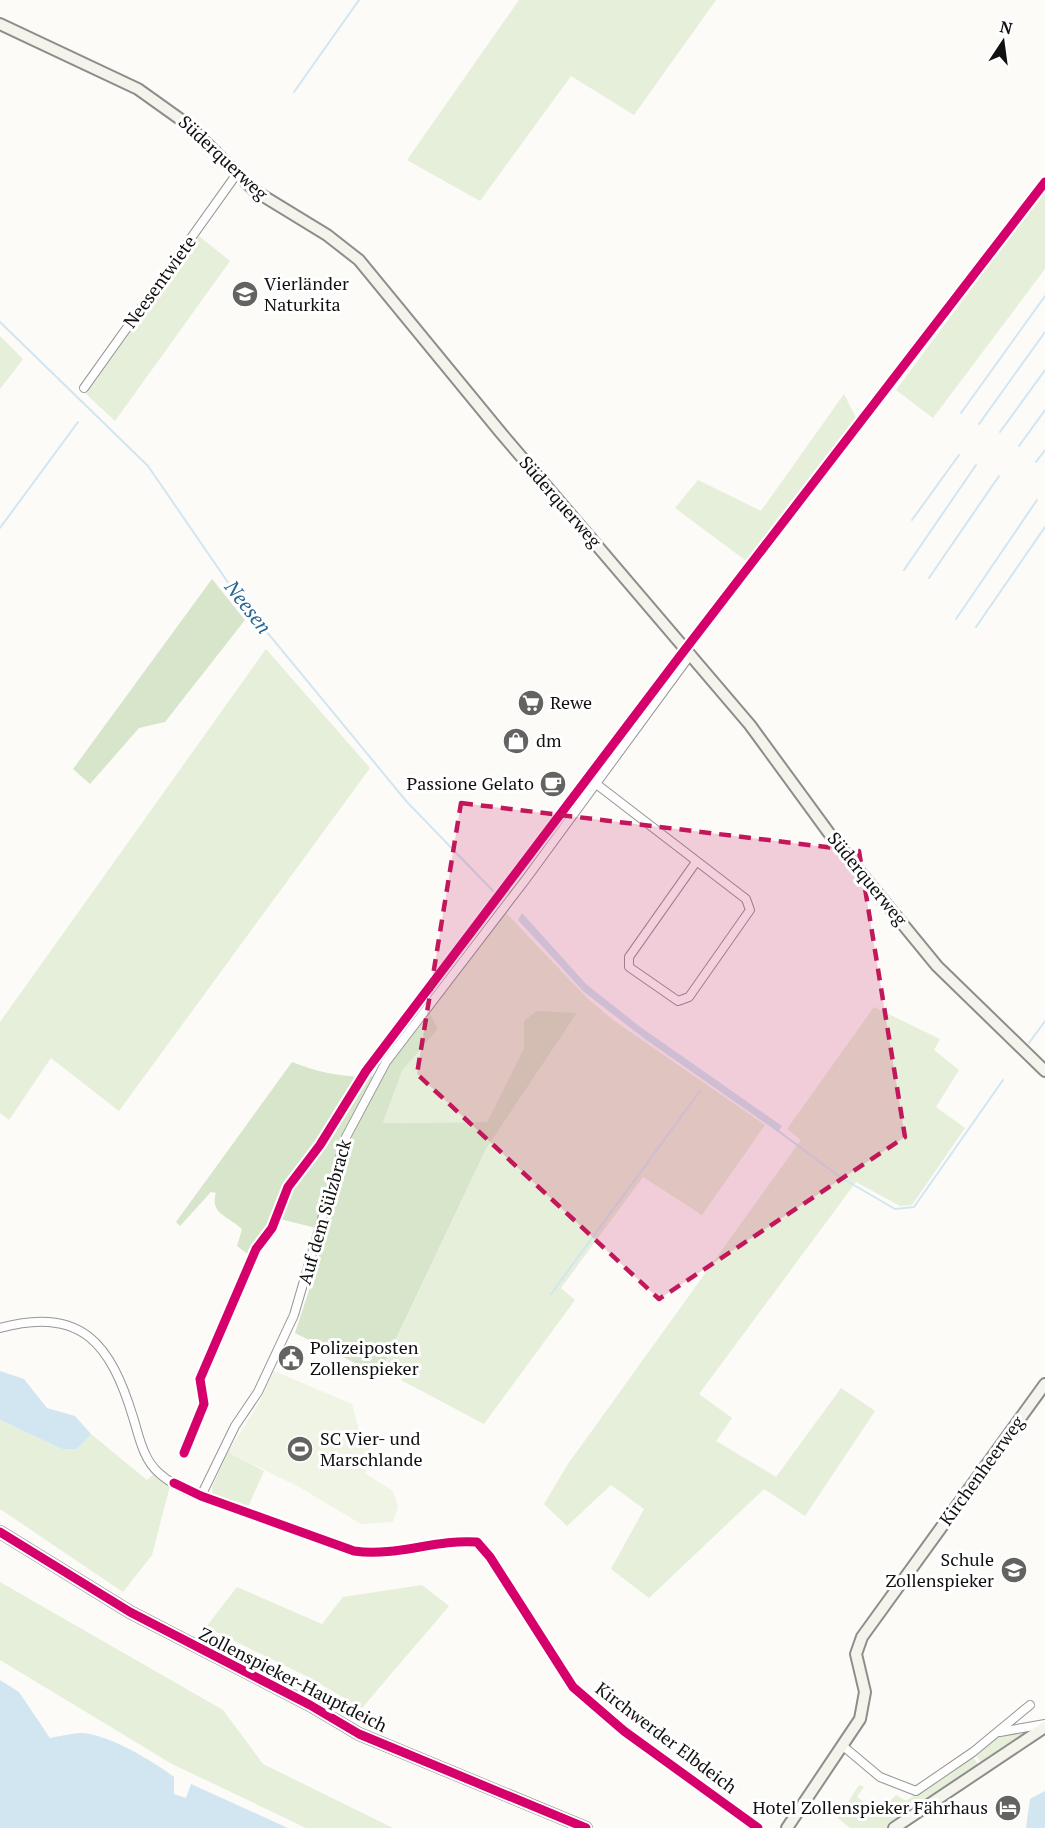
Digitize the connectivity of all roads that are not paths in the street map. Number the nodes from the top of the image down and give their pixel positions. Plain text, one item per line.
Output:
1 (0, 24) edge
2 (236, 175) junction
3 (84, 388) dead end
4 (691, 654) junction
5 (595, 783) junction
6 (696, 862) junction
7 (1045, 1071) edge
8 (0, 1328) edge
9 (1045, 1384) edge
10 (201, 1496) junction
11 (0, 1532) edge
12 (1030, 1705) dead end
13 (1045, 1726) edge
14 (999, 1732) junction
15 (843, 1746) junction
16 (585, 1828) edge
17 (758, 1828) edge
18 (787, 1828) edge
19 (894, 1828) edge

1 - 2 street, Süderquerweg
2 - 3 street, Neesentwiete
2 - 4 street, Süderquerweg
4 - 5 street, Auf dem Sülzbrack
4 - 7 street, Süderquerweg
5 - 6 street
5 - 10 street, Auf dem Sülzbrack
6 - 6 street
8 - 10 street, Kirchwerder Elbdeich
9 - 15 street, Kirchenheerweg
10 - 17 street, Kirchwerder Elbdeich
11 - 16 street, Zollenspieker-Hauptdeich
12 - 14 street
13 - 14 street
13 - 19 street
14 - 15 street
15 - 18 street, Kirchenheerweg

